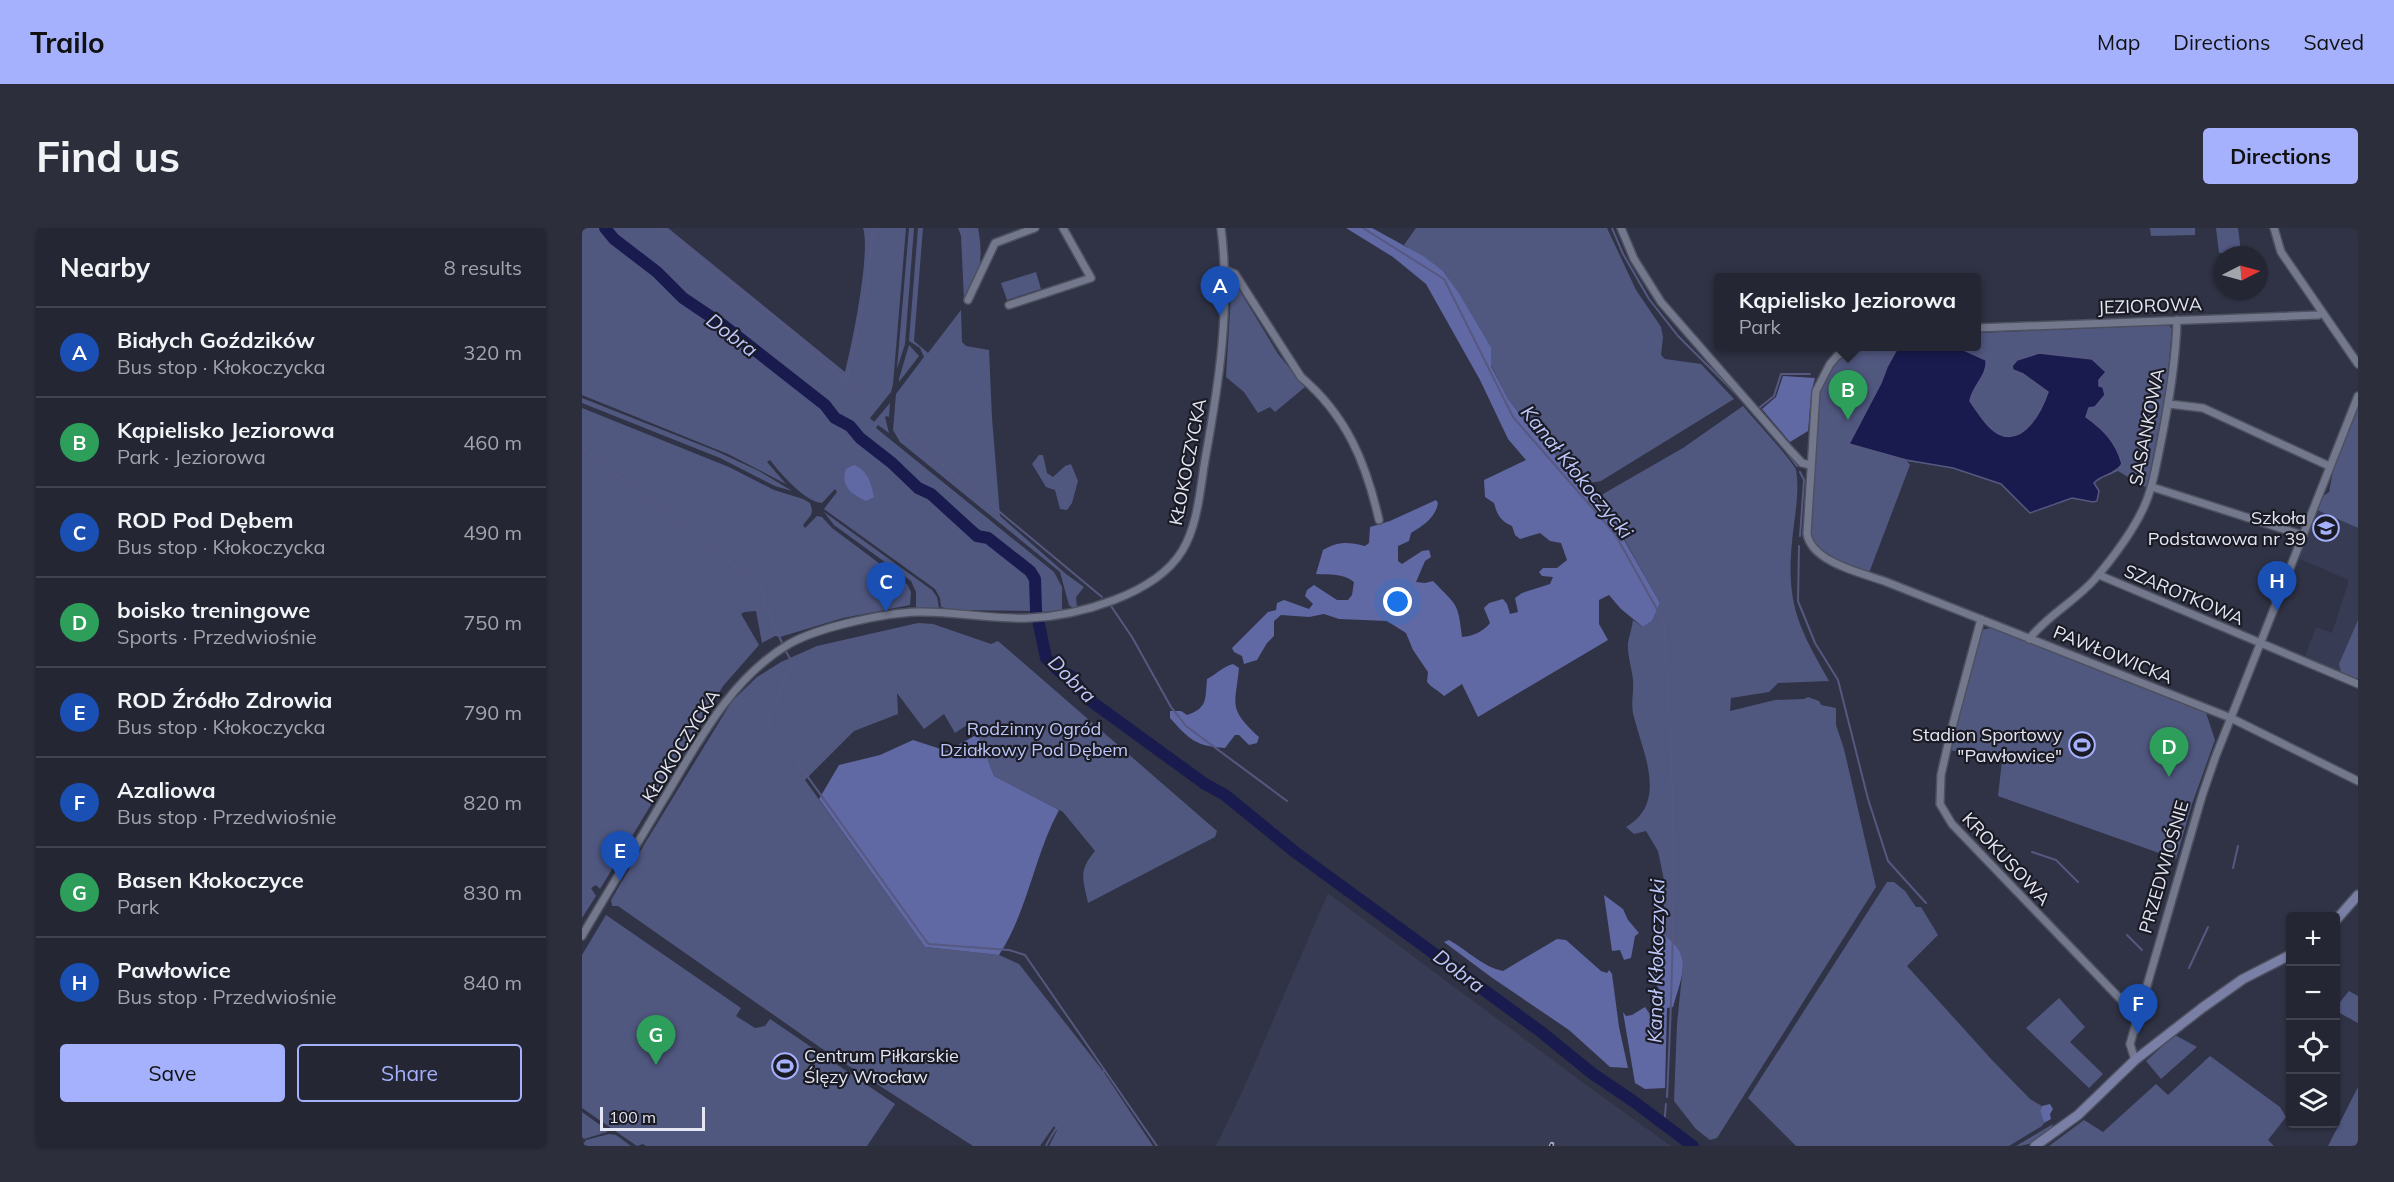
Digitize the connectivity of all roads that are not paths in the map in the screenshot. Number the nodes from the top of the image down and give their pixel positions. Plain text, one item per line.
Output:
1 (1063, 228) edge
2 (1221, 228) edge
3 (1621, 228) edge
4 (2274, 228) edge
5 (1032, 229) edge
6 (1225, 270) junction
7 (968, 300) dead end
8 (1010, 305) dead end
9 (2323, 313) junction
10 (2177, 320) junction
11 (1981, 328) edge
12 (1846, 351) edge
13 (2358, 364) edge
14 (2358, 396) edge
15 (2169, 404) junction
16 (1810, 465) junction
17 (2329, 466) junction
18 (2152, 487) junction
19 (1379, 520) dead end
20 (2302, 536) junction
21 (2098, 575) junction
22 (1981, 619) junction
23 (2029, 639) junction
24 (2259, 643) junction
25 (2358, 684) edge
26 (2230, 718) junction
27 (2358, 781) edge
28 (2358, 895) edge
29 (2340, 915) edge
30 (582, 936) edge
31 (2286, 957) edge
32 (2139, 1013) junction
33 (2135, 1060) junction
34 (2035, 1146) edge

1 - 8 street
2 - 6 street, KŁOKOCZYCKA
3 - 16 street
4 - 9 street
5 - 7 street
6 - 19 street
6 - 30 street, KŁOKOCZYCKA
9 - 10 street, JEZIOROWA
9 - 13 street
10 - 11 street, JEZIOROWA
10 - 15 street, SASANKOWA
12 - 16 street
14 - 17 street, PRZEDWIOŚNIE
15 - 17 street
15 - 18 street, SASANKOWA
16 - 22 street, PAWŁOWICKA
17 - 20 street, PRZEDWIOŚNIE
18 - 20 street
18 - 21 street, SASANKOWA
20 - 24 street, PRZEDWIOŚNIE
21 - 23 street, SASANKOWA
21 - 24 street, SZAROTKOWA
22 - 23 street, PAWŁOWICKA
22 - 32 street, KROKUSOWA
23 - 26 street, PAWŁOWICKA
24 - 25 street, SZAROTKOWA
24 - 26 street, PRZEDWIOŚNIE
26 - 27 street, PAWŁOWICKA
26 - 32 street, PRZEDWIOŚNIE
28 - 29 street
31 - 33 street
32 - 33 street, PRZEDWIOŚNIE
33 - 34 street

